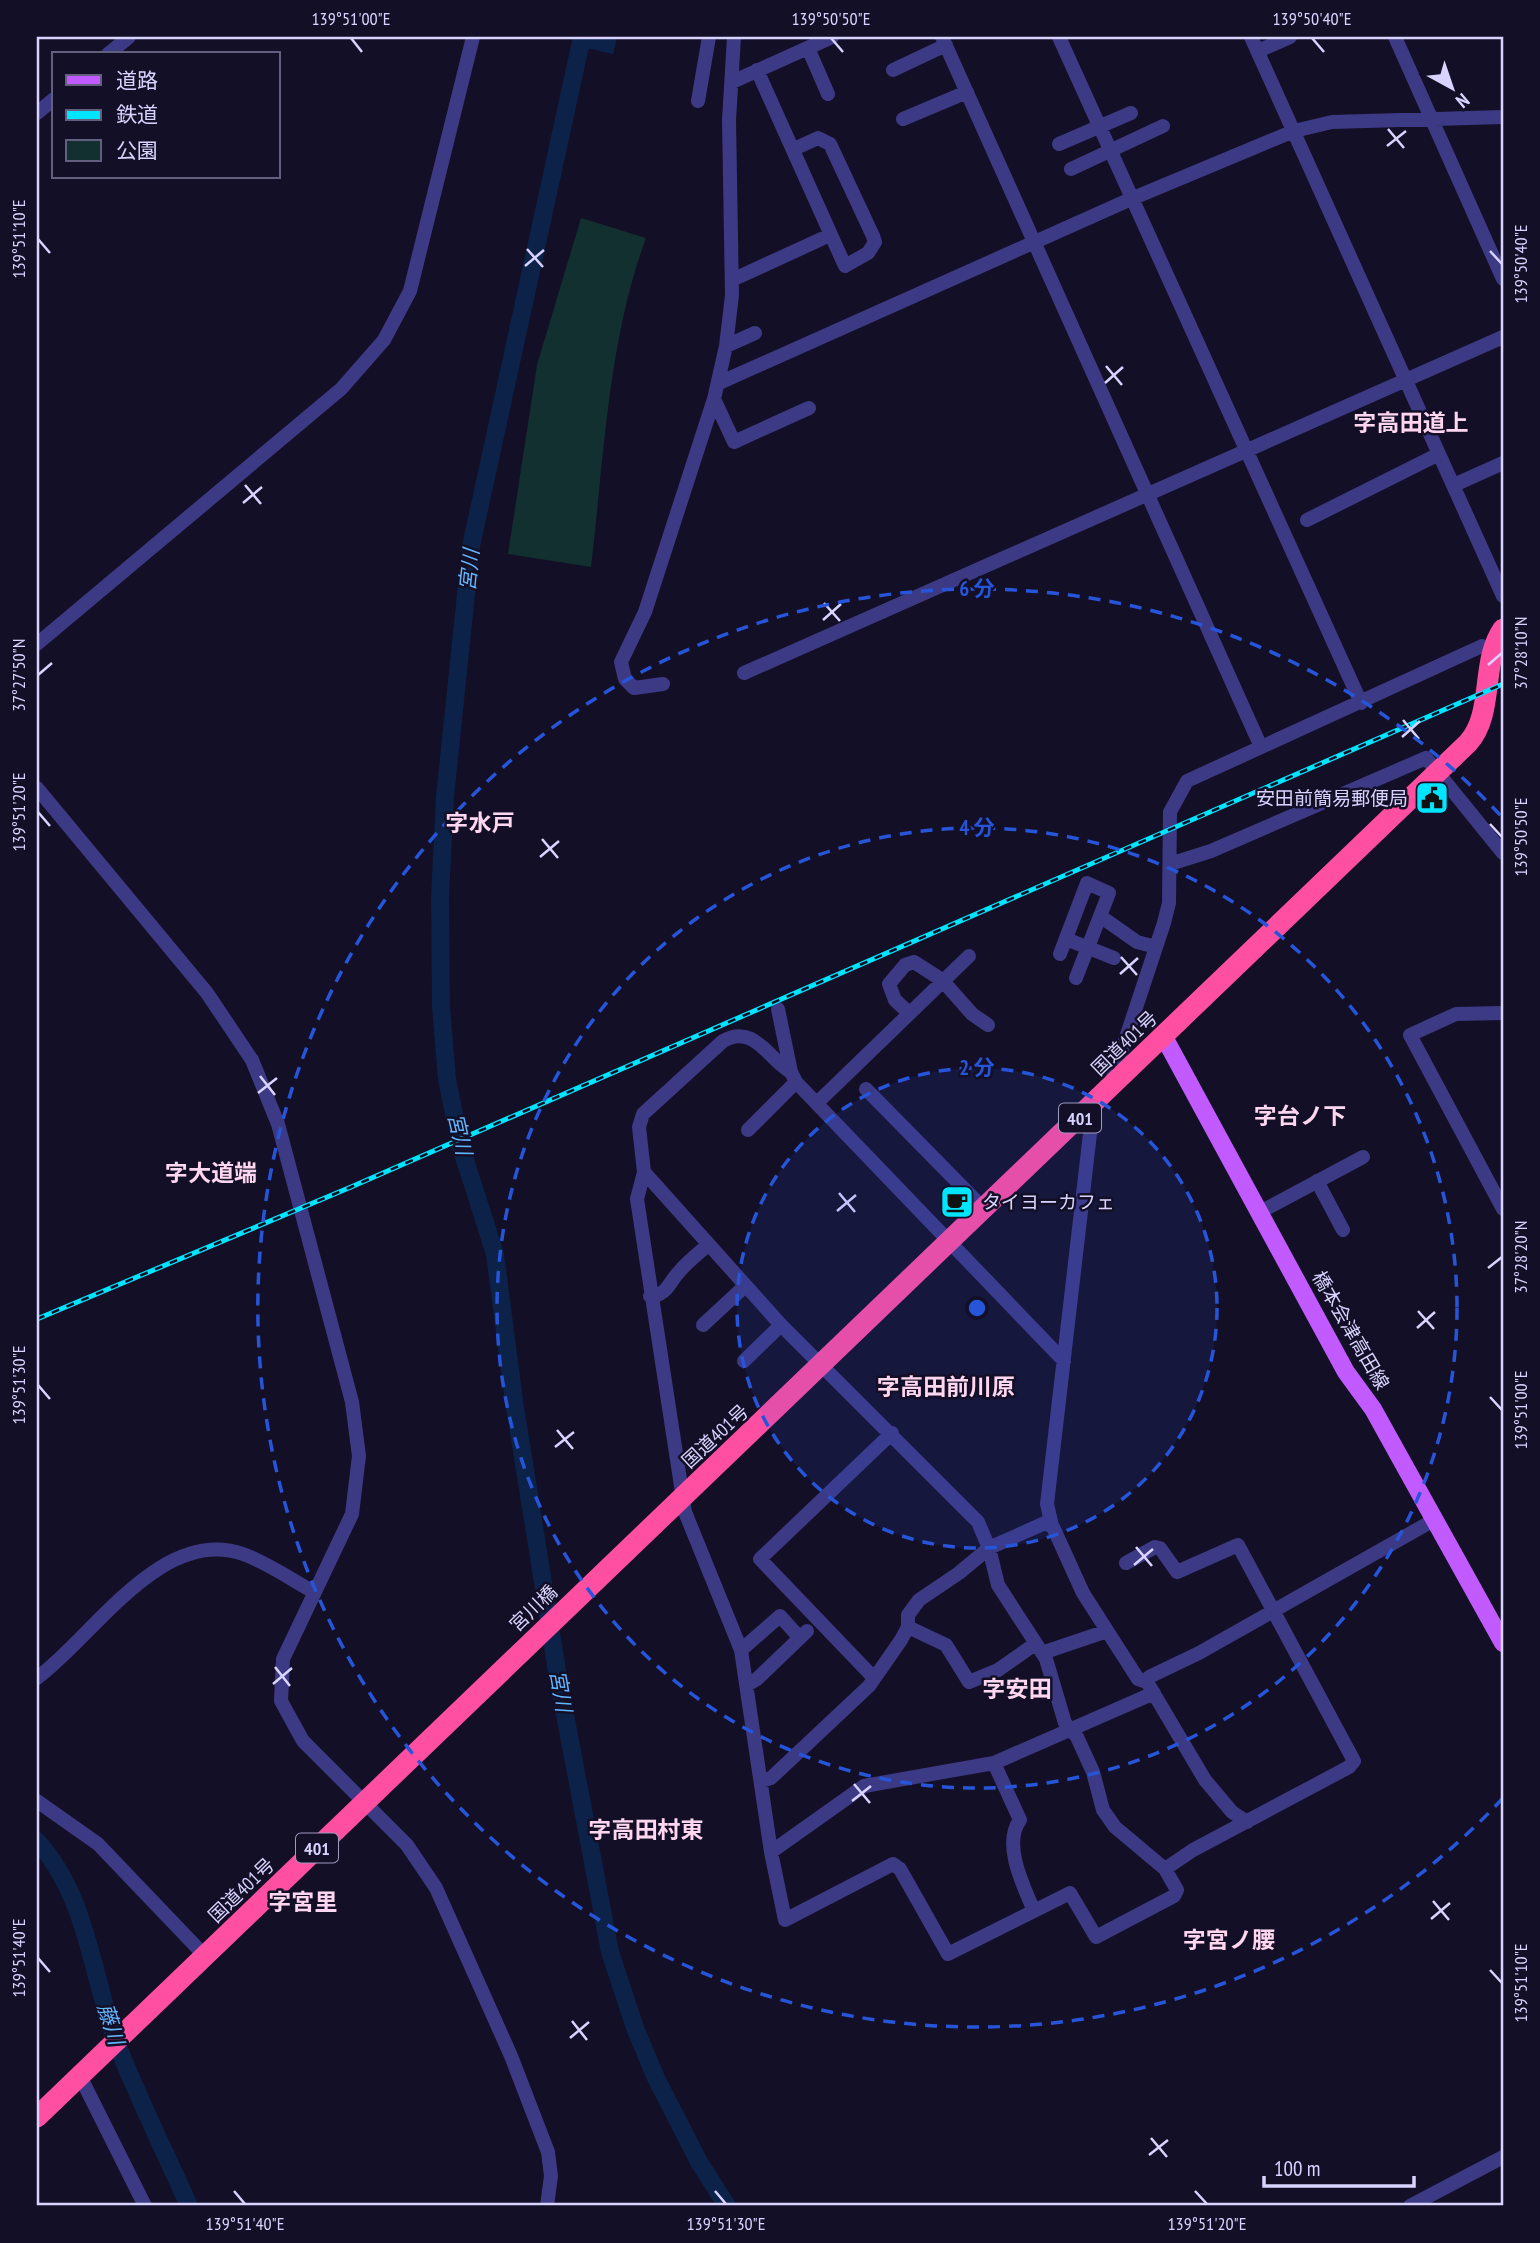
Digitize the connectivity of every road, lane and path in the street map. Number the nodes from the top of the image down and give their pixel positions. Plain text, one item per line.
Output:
1 (129, 37) edge
2 (474, 37) edge
3 (709, 37) edge
4 (734, 37) edge
5 (832, 37) edge
6 (1059, 37) edge
7 (1251, 37) edge
8 (1290, 37) edge
9 (1395, 37) edge
10 (944, 41) edge
11 (808, 48) junction
12 (1258, 51) junction
13 (110, 52) edge
14 (757, 70) junction
15 (893, 70) dead end
16 (732, 82) junction
17 (967, 92) junction
18 (828, 94) dead end
19 (52, 101) edge
20 (698, 102) dead end
21 (37, 113) edge
22 (1130, 113) dead end
23 (1503, 117) edge
24 (1432, 119) junction
25 (904, 120) dead end
26 (1163, 126) dead end
27 (1099, 127) junction
28 (1293, 131) junction
29 (1059, 145) dead end
30 (793, 149) junction
31 (1110, 150) junction
32 (1071, 169) dead end
33 (1131, 199) junction
34 (830, 235) junction
35 (1035, 242) junction
36 (1503, 279) edge
37 (732, 280) junction
38 (755, 334) dead end
39 (1503, 337) edge
40 (726, 346) junction
41 (1406, 380) junction
42 (719, 383) junction
43 (714, 399) junction
44 (809, 408) dead end
45 (1246, 452) junction
46 (1440, 454) junction
47 (1503, 463) edge
48 (1454, 485) junction
49 (1149, 496) junction
50 (1307, 520) dead end
51 (1503, 596) edge
52 (1503, 629) edge
53 (37, 644) edge
54 (1482, 646) dead end
55 (744, 673) dead end
56 (663, 684) dead end
57 (1360, 703) junction
58 (1261, 747) junction
59 (1438, 770) junction
60 (37, 788) edge
61 (1503, 853) edge
62 (1170, 864) junction
63 (1100, 916) junction
64 (1066, 939) junction
65 (1156, 947) junction
66 (1088, 948) junction
67 (1060, 954) dead end
68 (969, 956) dead end
69 (1114, 958) dead end
70 (1076, 978) dead end
71 (942, 980) junction
72 (778, 1009) dead end
73 (908, 1012) junction
74 (1503, 1013) edge
75 (988, 1025) dead end
76 (1164, 1037) junction
77 (794, 1077) junction
78 (1111, 1087) junction
79 (866, 1089) dead end
80 (817, 1104) junction
81 (1085, 1112) junction
82 (748, 1130) dead end
83 (1363, 1157) dead end
84 (644, 1172) junction
85 (1317, 1181) junction
86 (984, 1209) junction
87 (1503, 1209) edge
88 (1260, 1212) junction
89 (1343, 1230) dead end
90 (948, 1243) junction
91 (708, 1245) junction
92 (745, 1286) junction
93 (650, 1296) junction
94 (702, 1325) dead end
95 (781, 1325) junction
96 (744, 1361) dead end
97 (1064, 1361) junction
98 (822, 1366) junction
99 (892, 1433) junction
100 (683, 1498) junction
101 (1434, 1520) junction
102 (1052, 1526) junction
103 (989, 1548) junction
104 (1126, 1563) dead end
105 (601, 1574) joint
106 (314, 1592) junction
107 (1273, 1612) junction
108 (908, 1627) junction
109 (1107, 1631) junction
110 (1503, 1643) edge
111 (1039, 1648) junction
112 (741, 1650) junction
113 (496, 1675) joint
114 (37, 1678) edge
115 (874, 1678) junction
116 (747, 1685) junction
117 (1150, 1688) junction
118 (1070, 1730) junction
119 (994, 1763) junction
120 (761, 1781) junction
121 (37, 1801) edge
122 (363, 1804) junction
123 (1247, 1822) junction
124 (771, 1852) junction
125 (1165, 1869) junction
126 (1034, 1911) junction
127 (205, 1956) junction
128 (82, 2075) junction
129 (41, 2106) edge
130 (1503, 2157) edge
131 (145, 2206) edge
132 (547, 2206) edge
133 (1410, 2206) edge

1 - 13 street
2 - 53 street
3 - 20 street
4 - 16 street
5 - 11 street
6 - 27 street
7 - 12 street
8 - 12 street
9 - 24 street
10 - 15 street
10 - 17 street
11 - 14 street
11 - 18 street
12 - 28 street
14 - 16 street
14 - 30 street
16 - 37 street
17 - 25 street
17 - 35 street
19 - 21 street
22 - 27 street
23 - 24 street
24 - 28 street
24 - 36 street
26 - 31 street
27 - 29 street
27 - 31 street
28 - 33 street
28 - 41 street
30 - 34 street
30 - 34 street
31 - 32 street
31 - 33 street
33 - 35 street
33 - 45 street
34 - 37 street
35 - 42 street
35 - 49 street
37 - 40 street
38 - 40 street
39 - 41 street
40 - 42 street
41 - 45 street
41 - 46 street
42 - 43 street
43 - 44 street
43 - 56 street
45 - 49 street
45 - 57 street
46 - 48 street
46 - 50 street
47 - 48 street
48 - 51 street
49 - 55 street
49 - 58 street
52 - 59 highway, 国道401号 / 401
54 - 57 street
57 - 58 street
58 - 62 street
59 - 61 street
59 - 62 street
59 - 76 highway, 国道401号 / 401
60 - 106 street
62 - 65 street
63 - 64 street
63 - 65 street
63 - 66 street
64 - 66 street
64 - 67 street
65 - 78 street
66 - 69 street
66 - 70 street
68 - 71 street
71 - 73 street
71 - 73 street
71 - 75 street
72 - 77 street
73 - 80 street
74 - 87 street
76 - 78 highway, 国道401号 / 401
76 - 88 main road, 橋本会津高田線
77 - 80 street
77 - 82 street
77 - 84 street
78 - 81 highway, 国道401号 / 401
79 - 86 street
80 - 90 street
81 - 86 highway, 国道401号 / 401
81 - 97 street
83 - 85 street
84 - 91 street
84 - 93 street
85 - 88 street
85 - 89 street
86 - 90 highway, 国道401号 / 401
88 - 101 main road, 橋本会津高田線
90 - 97 street
90 - 98 highway, 国道401号 / 401
91 - 92 street
91 - 93 street
92 - 94 street
92 - 95 street
93 - 100 street
95 - 96 street
95 - 98 street
97 - 102 street
98 - 99 street
98 - 100 highway, 国道401号 / 401
99 - 103 street
99 - 115 street
100 - 105 highway, 国道401号 / 401
100 - 112 street
101 - 107 street
101 - 110 main road, 橋本会津高田線
102 - 103 street
102 - 109 street
103 - 108 street
103 - 111 street
104 - 107 street
105 - 113 highway, 宮川橋 / 401
106 - 114 street
106 - 122 street
107 - 117 street
107 - 123 street
108 - 111 street
108 - 115 street
109 - 111 street
109 - 117 street
111 - 118 street
112 - 116 street
112 - 116 street
113 - 122 highway, 国道401号 / 401
115 - 120 street
116 - 120 street
117 - 118 street
117 - 123 street
118 - 119 street
118 - 125 street
119 - 124 street
119 - 126 street
120 - 124 street
121 - 127 street
122 - 127 highway, 国道401号 / 401
122 - 132 street
123 - 125 street
124 - 126 street
125 - 126 street
127 - 128 highway, 国道401号 / 401
128 - 129 highway, 401
128 - 131 street
130 - 133 street

